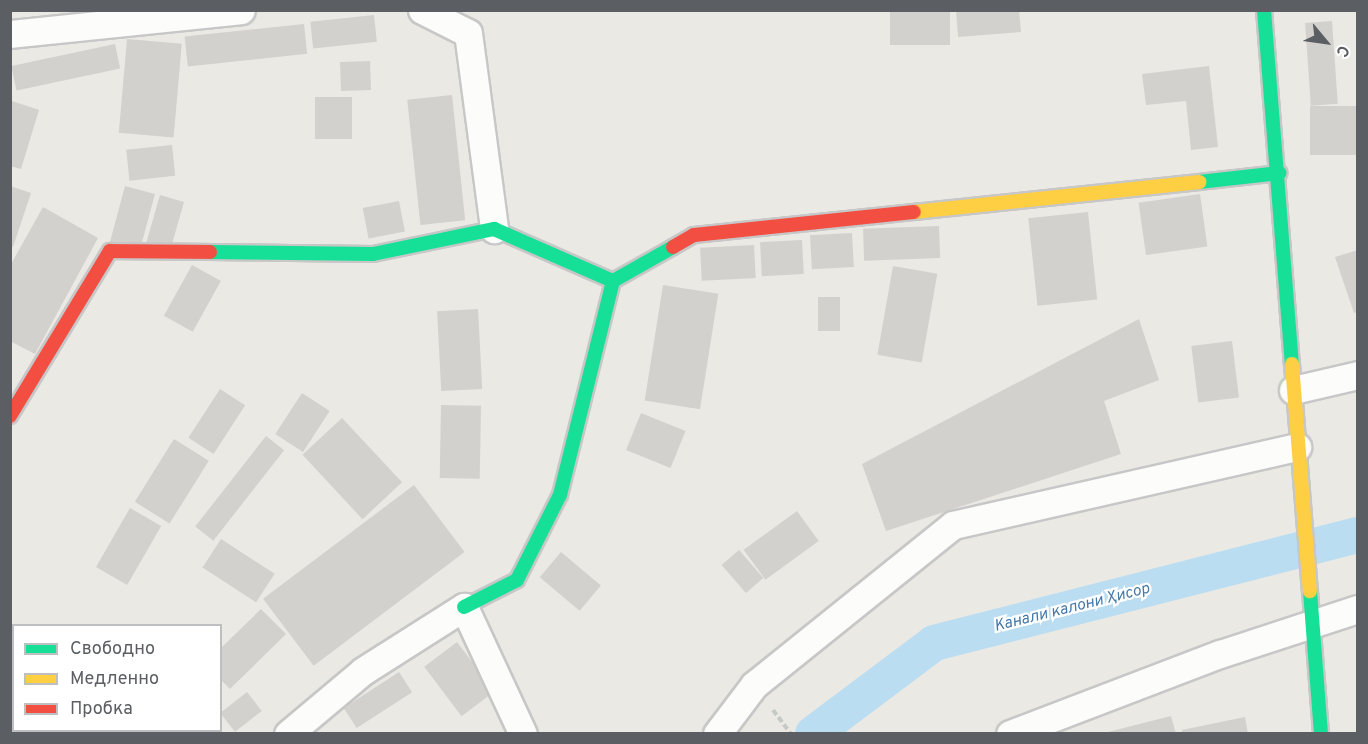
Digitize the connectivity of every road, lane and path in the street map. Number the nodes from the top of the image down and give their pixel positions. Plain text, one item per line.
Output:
1 (241, 10) edge
2 (422, 10) edge
3 (1264, 10) edge
4 (135, 16) edge
5 (10, 34) edge
6 (1279, 173) junction
7 (494, 229) junction
8 (613, 281) junction
9 (1358, 375) edge
10 (1293, 390) junction
11 (10, 416) edge
12 (1297, 447) junction
13 (464, 607) junction
14 (1358, 609) edge
15 (1315, 621) junction
16 (288, 734) edge
17 (523, 734) edge
18 (717, 734) edge
19 (1010, 734) edge
20 (1321, 734) edge

1 - 4 street
2 - 7 street
3 - 6 street
4 - 5 street
6 - 8 street
6 - 10 street
7 - 8 street
7 - 11 street
8 - 13 street
9 - 10 street
10 - 12 street
12 - 15 street
12 - 18 street
13 - 16 street
13 - 17 street
14 - 15 street
15 - 19 street
15 - 20 street

